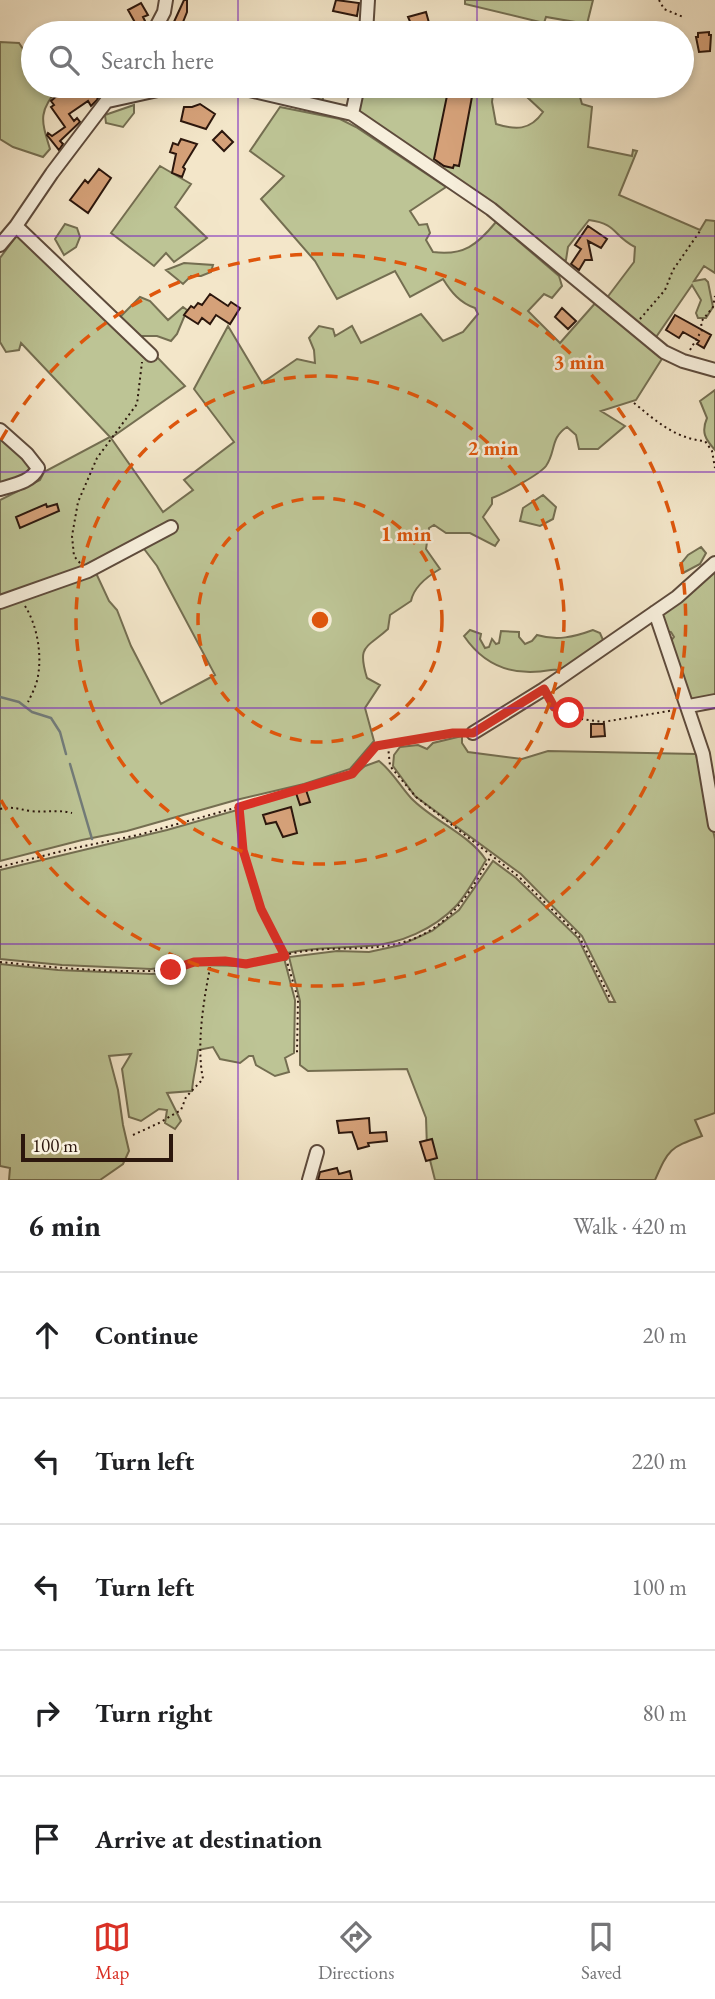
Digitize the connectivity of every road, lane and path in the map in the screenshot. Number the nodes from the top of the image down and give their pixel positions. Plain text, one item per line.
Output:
1 (166, 0) edge
2 (368, 0) edge
3 (659, 0) edge
4 (682, 16) dead end
5 (159, 21) edge
6 (367, 21) edge
7 (110, 98) edge
8 (122, 98) edge
9 (283, 98) edge
10 (355, 98) edge
11 (108, 101) junction
12 (352, 114) junction
13 (16, 226) junction
14 (700, 231) dead end
15 (0, 245) edge
16 (715, 296) edge
17 (634, 326) junction
18 (148, 352) joint
19 (683, 361) junction
20 (715, 370) edge
21 (634, 403) dead end
22 (0, 430) edge
23 (715, 468) edge
24 (0, 489) edge
25 (171, 527) dead end
26 (715, 563) edge
27 (88, 571) junction
28 (19, 597) junction
29 (0, 602) edge
30 (655, 612) junction
31 (544, 689) junction
32 (715, 701) edge
33 (28, 702) dead end
34 (689, 706) junction
35 (473, 733) joint
36 (387, 745) junction
37 (239, 807) junction
38 (0, 809) edge
39 (72, 813) dead end
40 (715, 824) edge
41 (491, 856) junction
42 (0, 867) edge
43 (285, 956) junction
44 (0, 962) edge
45 (211, 962) junction
46 (611, 1000) dead end
47 (297, 1053) dead end
48 (133, 1135) dead end
49 (317, 1152) dead end
50 (309, 1180) edge

1 - 5 street
2 - 6 street
3 - 4 path
7 - 11 street
8 - 11 street
9 - 12 street
10 - 12 street
11 - 13 street
12 - 17 street
13 - 15 street
13 - 18 street
14 - 17 path
16 - 19 path
17 - 19 street
18 - 27 path
19 - 20 street
21 - 23 path
22 - 24 street
25 - 27 street
26 - 30 street
27 - 28 street
28 - 29 street
28 - 33 path
30 - 31 street
30 - 34 street
31 - 34 path
31 - 35 street
32 - 34 street
34 - 40 street
35 - 36 path
36 - 37 path
36 - 41 path
37 - 42 path
37 - 43 path
38 - 39 path
41 - 43 path
41 - 46 path
43 - 45 path
43 - 47 path
44 - 45 path
45 - 48 path
49 - 50 street

